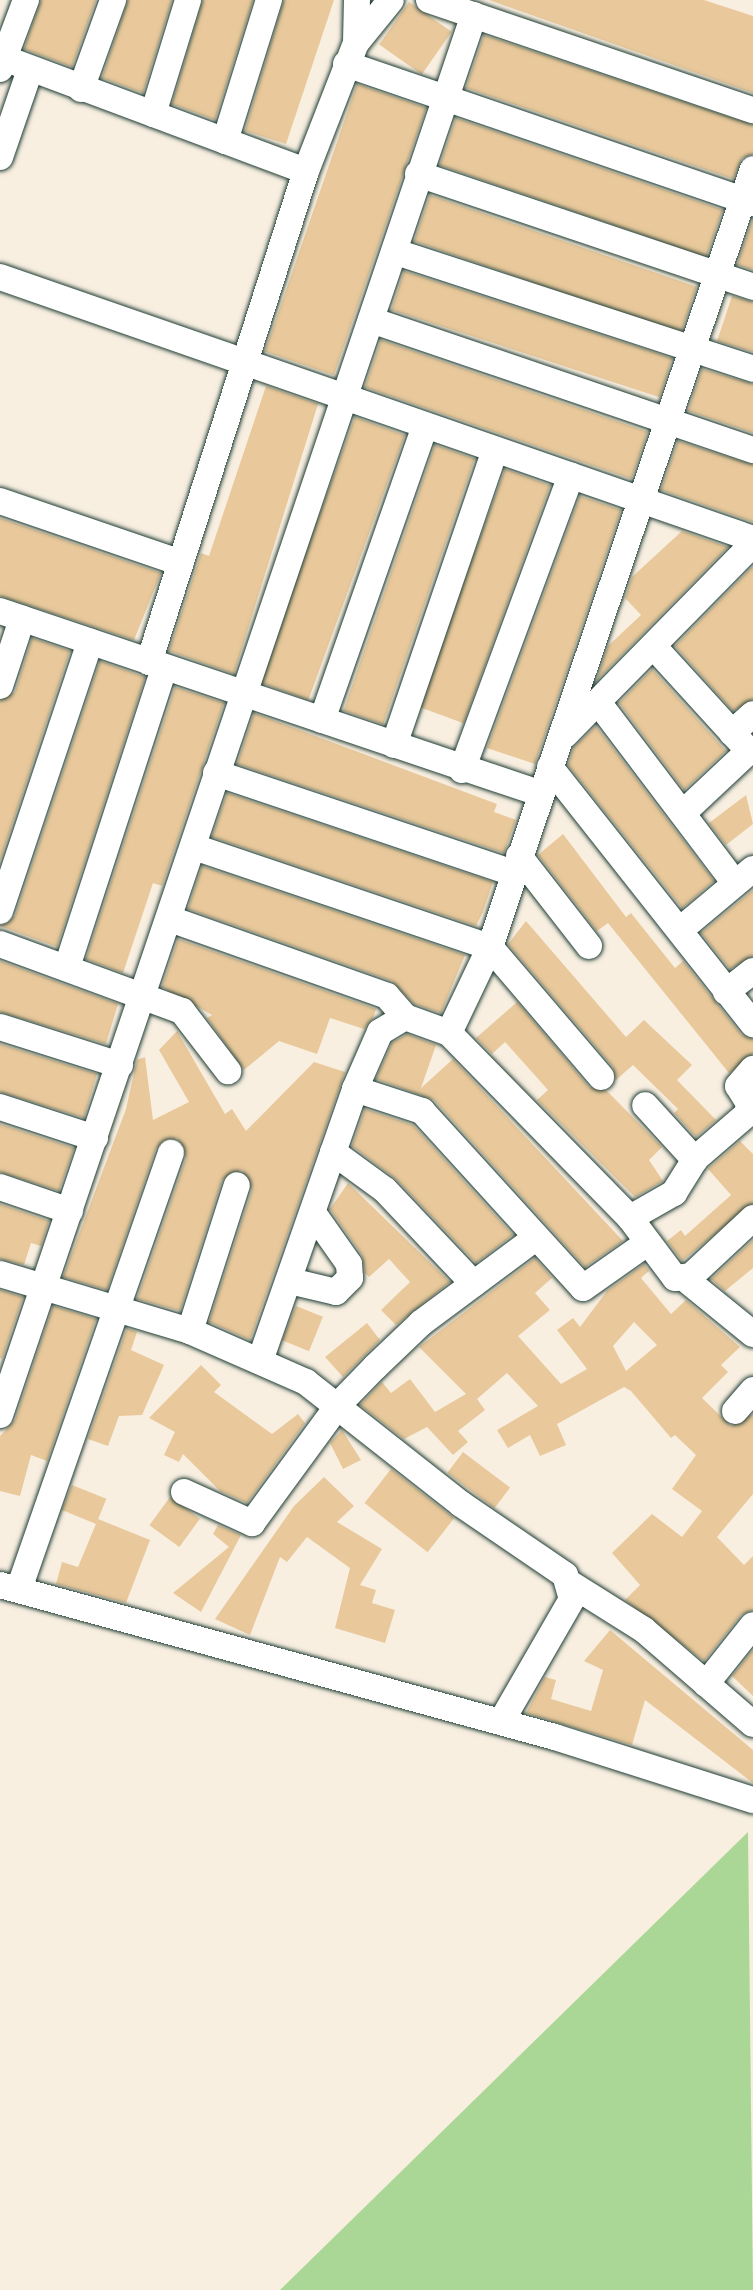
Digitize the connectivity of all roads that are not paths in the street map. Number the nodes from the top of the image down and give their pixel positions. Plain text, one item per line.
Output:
1 (113, 0) edge
2 (188, 0) edge
3 (270, 0) edge
4 (357, 0) edge
5 (391, 0) edge
6 (429, 0) edge
7 (15, 11) edge
8 (474, 15) junction
9 (351, 53) junction
10 (12, 66) edge
11 (81, 89) junction
12 (448, 97) junction
13 (753, 110) edge
14 (153, 114) junction
15 (225, 141) junction
16 (0, 157) edge
17 (753, 169) edge
18 (306, 171) junction
19 (418, 174) junction
20 (748, 202) edge
21 (396, 252) junction
22 (718, 275) junction
23 (0, 277) edge
24 (753, 286) edge
25 (371, 320) junction
26 (693, 349) junction
27 (243, 362) junction
28 (753, 369) edge
29 (343, 398) junction
30 (668, 422) junction
31 (425, 426) junction
32 (495, 450) junction
33 (753, 450) edge
34 (570, 475) junction
35 (642, 500) junction
36 (0, 501) edge
37 (753, 542) edge
38 (181, 563) junction
39 (11, 615) edge
40 (90, 642) junction
41 (655, 648) junction
42 (156, 665) junction
43 (0, 686) edge
44 (244, 693) junction
45 (598, 702) junction
46 (753, 714) edge
47 (322, 720) junction
48 (732, 733) junction
49 (562, 738) junction
50 (394, 745) junction
51 (550, 766) junction
52 (462, 770) junction
53 (216, 773) junction
54 (538, 793) junction
55 (683, 813) junction
56 (194, 847) junction
57 (516, 865) junction
58 (744, 876) edge
59 (0, 911) edge
60 (170, 919) junction
61 (680, 930) junction
62 (0, 944) edge
63 (589, 946) dead end
64 (490, 947) junction
65 (67, 967) junction
66 (753, 971) edge
67 (726, 992) junction
68 (145, 994) junction
69 (405, 1017) junction
70 (753, 1024) edge
71 (0, 1027) edge
72 (449, 1033) junction
73 (120, 1065) junction
74 (753, 1069) edge
75 (228, 1071) dead end
76 (601, 1077) dead end
77 (355, 1089) junction
78 (645, 1105) dead end
79 (0, 1107) edge
80 (94, 1138) junction
81 (333, 1152) junction
82 (171, 1153) dead end
83 (695, 1159) junction
84 (237, 1185) dead end
85 (0, 1187) edge
86 (70, 1211) junction
87 (313, 1213) junction
88 (753, 1217) edge
89 (630, 1219) junction
90 (534, 1239) junction
91 (647, 1243) junction
92 (0, 1274) edge
93 (684, 1278) junction
94 (289, 1281) junction
95 (474, 1284) junction
96 (44, 1288) junction
97 (116, 1310) junction
98 (190, 1331) junction
99 (753, 1334) edge
100 (261, 1358) junction
101 (8, 1366) edge
102 (753, 1390) edge
103 (339, 1404) junction
104 (735, 1410) dead end
105 (0, 1415) edge
106 (184, 1492) dead end
107 (571, 1584) junction
108 (9, 1587) edge
109 (753, 1625) edge
110 (706, 1684) junction
111 (501, 1722) junction
112 (753, 1724) edge
113 (753, 1800) edge

1 - 11 street
2 - 14 street
3 - 15 street
4 - 9 street
5 - 9 street
6 - 8 street
7 - 10 street
8 - 12 street
8 - 13 street
9 - 12 street
9 - 18 street
10 - 11 street
10 - 16 street
11 - 14 street
12 - 19 street
12 - 20 street
14 - 15 street
15 - 18 street
17 - 20 street
18 - 27 street
19 - 21 street
19 - 22 street
20 - 22 street
21 - 25 street
21 - 26 street
22 - 24 street
22 - 26 street
23 - 27 street
25 - 29 street
25 - 30 street
26 - 28 street
26 - 30 street
27 - 29 street
27 - 38 street
29 - 31 street
29 - 44 street
30 - 33 street
30 - 35 street
31 - 32 street
31 - 47 street
32 - 34 street
32 - 50 street
34 - 35 street
34 - 52 street
35 - 37 street
35 - 49 street
36 - 38 street
37 - 41 street
38 - 42 street
39 - 40 street
39 - 43 street
40 - 42 street
40 - 59 street
41 - 45 street
41 - 48 street
42 - 44 street
42 - 65 street
44 - 47 street
44 - 53 street
45 - 49 street
45 - 55 street
46 - 48 street
47 - 50 street
48 - 55 street
49 - 51 street
50 - 52 street
51 - 54 street
51 - 61 street
52 - 54 street
53 - 56 street
53 - 57 street
54 - 57 street
55 - 58 street
56 - 60 street
56 - 64 street
57 - 63 street
57 - 64 street
58 - 61 street
60 - 68 street
60 - 69 street
61 - 67 street
62 - 65 street
64 - 72 street
64 - 76 street
65 - 68 street
66 - 67 street
67 - 70 street
68 - 73 street
68 - 75 street
69 - 72 street
69 - 77 street
71 - 73 street
72 - 89 street
73 - 80 street
74 - 83 street
77 - 81 street
77 - 90 street
78 - 83 street
79 - 80 street
80 - 86 street
81 - 87 street
81 - 95 street
82 - 97 street
83 - 89 street
84 - 98 street
85 - 86 street
86 - 96 street
87 - 94 street
87 - 94 street
88 - 93 street
89 - 91 street
90 - 91 street
90 - 95 street
91 - 93 street
92 - 96 street
93 - 99 street
94 - 100 street
95 - 103 street
96 - 97 street
96 - 101 street
97 - 98 street
97 - 108 street
98 - 100 street
100 - 103 street
101 - 105 street
102 - 104 street
103 - 106 street
103 - 107 street
107 - 110 street
107 - 111 street
108 - 111 street
109 - 110 street
110 - 112 street
111 - 113 street

